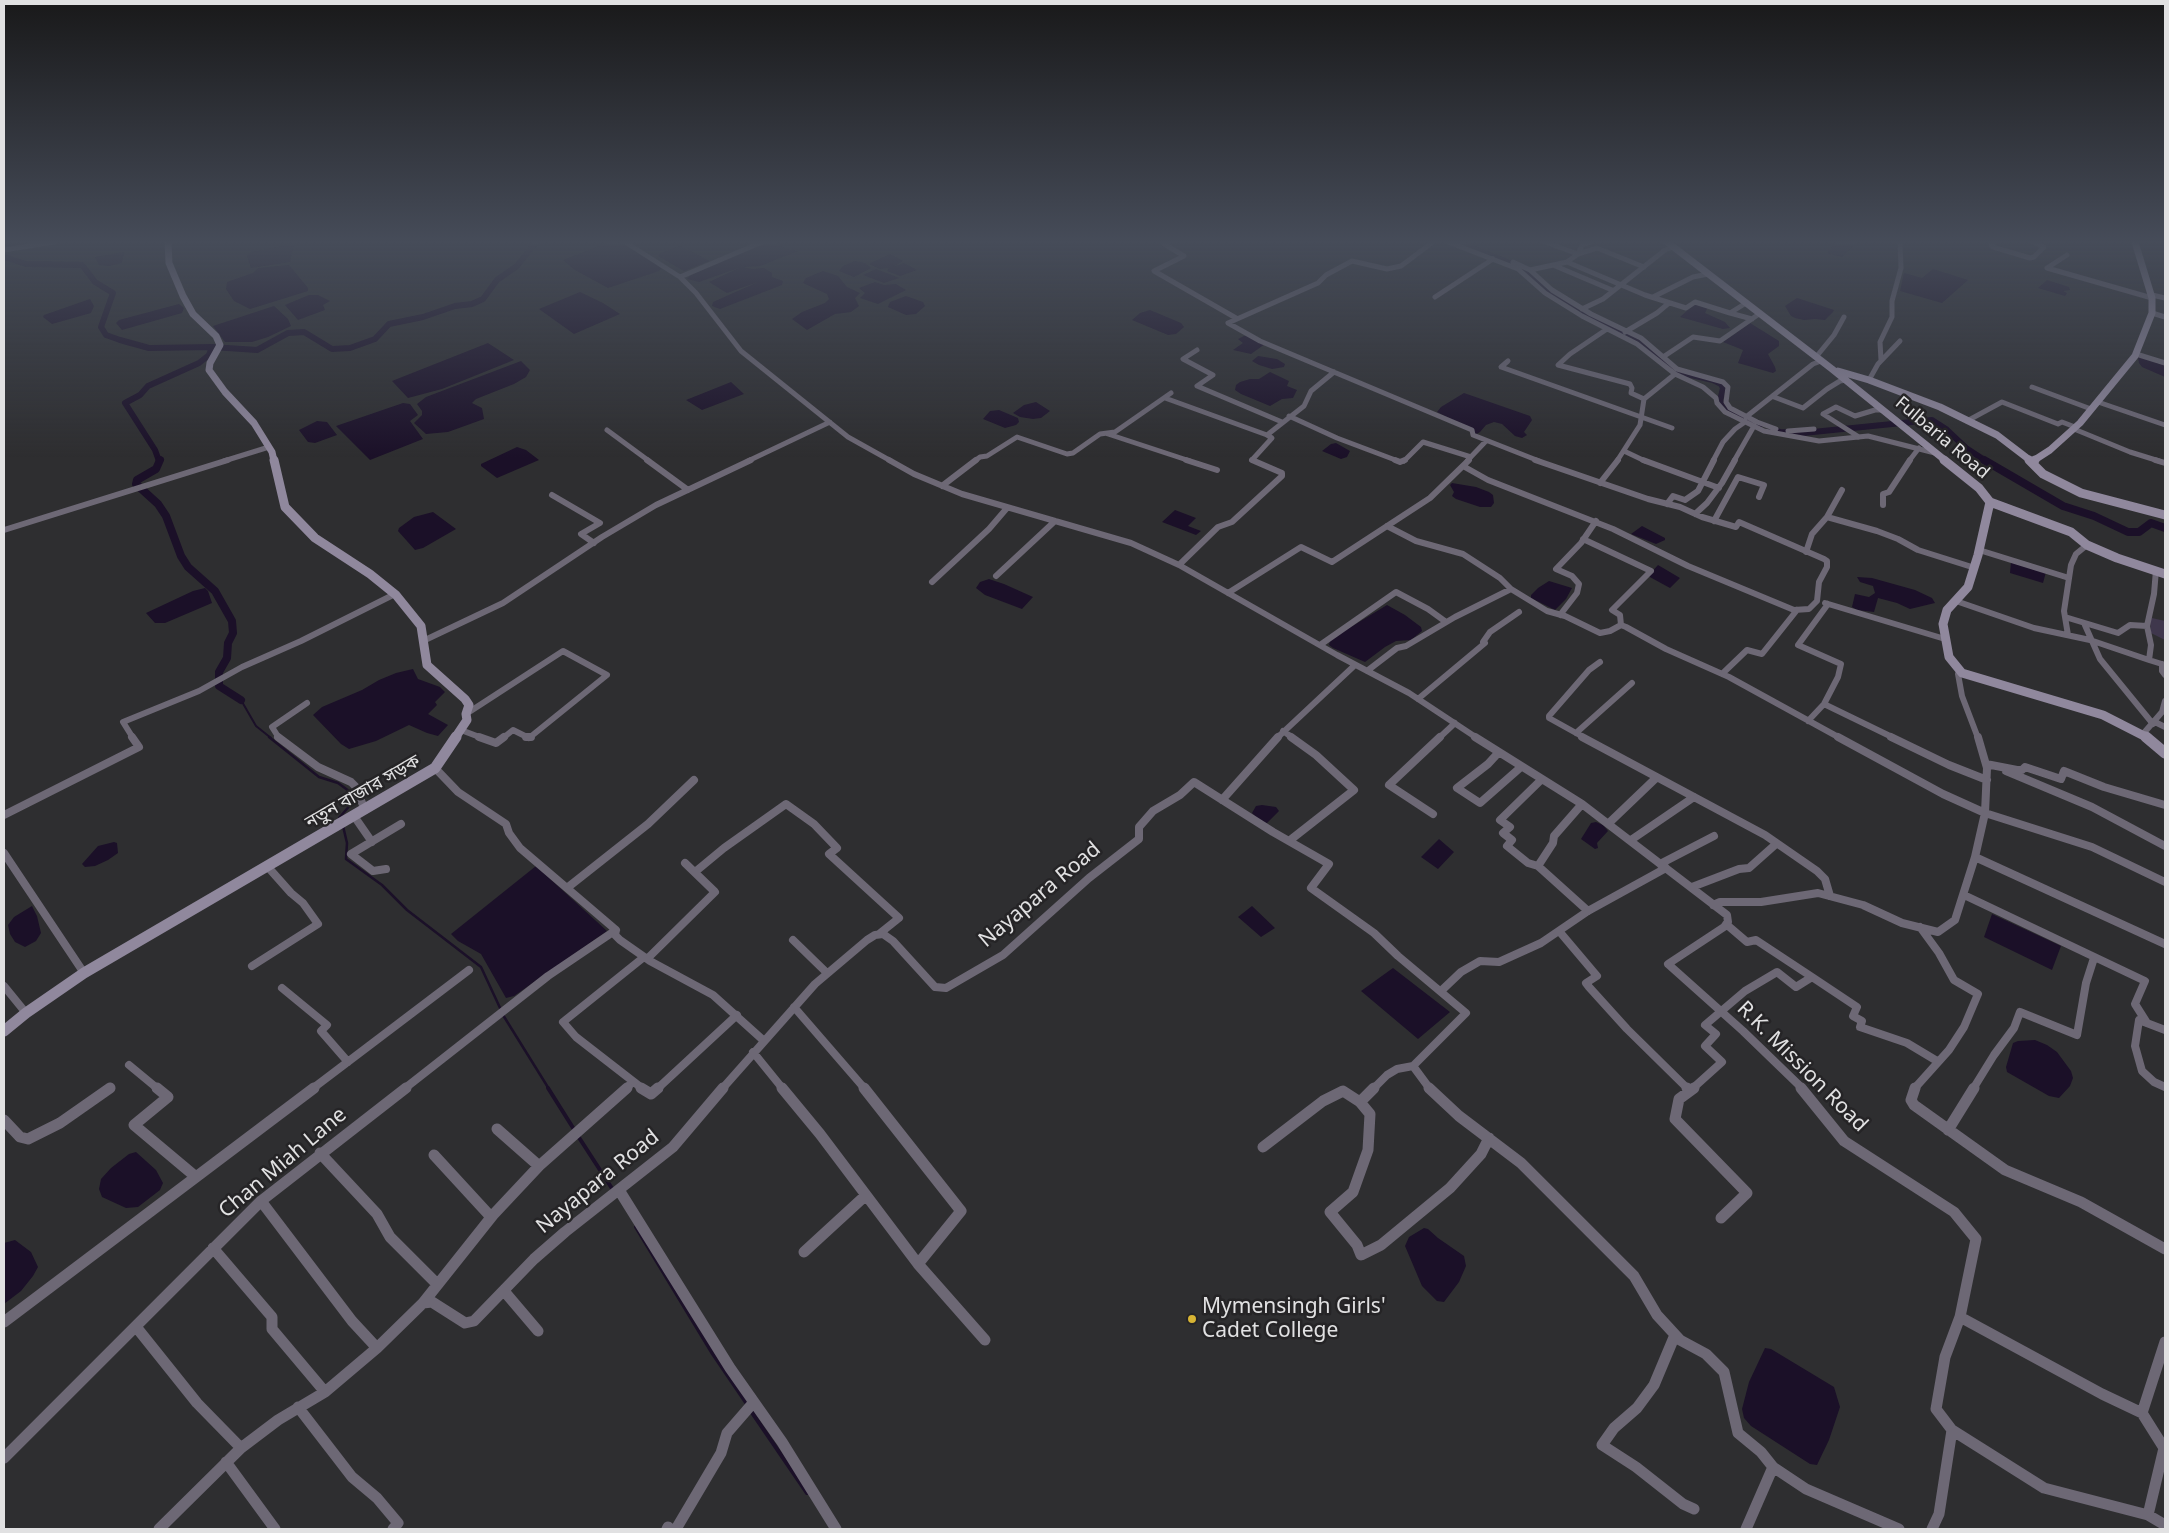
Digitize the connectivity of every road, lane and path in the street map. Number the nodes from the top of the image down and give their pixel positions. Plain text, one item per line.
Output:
1 (2152, 313) edge
2 (194, 314) edge
3 (712, 314) edge
4 (1228, 314) edge
5 (1246, 314) edge
6 (1581, 314) edge
7 (1589, 314) edge
8 (1656, 314) edge
9 (1732, 314) edge
10 (1759, 314) joint
11 (1892, 314) edge
12 (1844, 317) dead end
13 (1236, 318) junction
14 (1752, 319) junction
15 (1608, 329) junction
16 (1627, 331) junction
17 (1620, 335) junction
18 (1900, 341) dead end
19 (1197, 350) dead end
20 (2136, 354) junction
21 (1663, 357) junction
22 (1818, 359) junction
23 (1881, 360) junction
24 (1508, 361) dead end
25 (2165, 363) edge
26 (1832, 369) junction
27 (1334, 372) junction
28 (1676, 374) junction
29 (1846, 380) junction
30 (1869, 380) junction
31 (2032, 387) dead end
32 (1171, 393) dead end
33 (1774, 396) junction
34 (1165, 398) junction
35 (1644, 399) junction
36 (2098, 402) junction
37 (2091, 409) junction
38 (1883, 410) junction
39 (1289, 416) junction
40 (1640, 417) junction
41 (1746, 419) junction
42 (1968, 421) junction
43 (830, 422) junction
44 (1282, 422) junction
45 (2165, 425) edge
46 (1754, 426) junction
47 (1672, 428) dead end
48 (2075, 428) junction
49 (1814, 429) dead end
50 (607, 430) dead end
51 (1108, 434) junction
52 (1267, 435) junction
53 (1859, 437) junction
54 (1486, 441) junction
55 (269, 447) junction
56 (1918, 448) junction
57 (1624, 451) junction
58 (1935, 453) junction
59 (1470, 458) junction
60 (2032, 462) junction
61 (2165, 463) edge
62 (1462, 466) junction
63 (1217, 470) dead end
64 (1600, 482) junction
65 (1702, 482) junction
66 (942, 486) junction
67 (1719, 488) junction
68 (688, 490) junction
69 (1842, 490) dead end
70 (552, 496) dead end
71 (1759, 497) dead end
72 (1990, 502) junction
73 (1667, 504) junction
74 (1883, 505) dead end
75 (1007, 508) junction
76 (1695, 514) junction
77 (2165, 515) edge
78 (1827, 517) junction
79 (1055, 521) junction
80 (1714, 521) junction
81 (1596, 522) junction
82 (1387, 526) junction
83 (4, 530) edge
84 (1583, 539) junction
85 (594, 543) junction
86 (2087, 545) junction
87 (1979, 550) junction
88 (1806, 552) junction
89 (1179, 565) junction
90 (1975, 568) junction
91 (2156, 570) junction
92 (2165, 574) edge
93 (996, 576) dead end
94 (2069, 578) junction
95 (932, 582) dead end
96 (1511, 589) junction
97 (1228, 593) junction
98 (395, 594) junction
99 (1817, 601) junction
100 (1956, 601) junction
101 (1828, 604) junction
102 (1797, 610) junction
103 (1519, 612) dead end
104 (1560, 615) junction
105 (2065, 617) junction
106 (1446, 622) junction
107 (2084, 623) junction
108 (1620, 625) junction
109 (2146, 626) junction
110 (2068, 635) junction
111 (1945, 639) junction
112 (2090, 640) junction
113 (423, 641) junction
114 (1320, 645) junction
115 (2149, 660) junction
116 (1600, 662) dead end
117 (2164, 664) edge
118 (1355, 665) junction
119 (1367, 671) junction
120 (1962, 673) junction
121 (1722, 674) junction
122 (2165, 675) edge
123 (1632, 683) dead end
124 (1418, 699) junction
125 (307, 703) dead end
126 (1824, 704) junction
127 (2164, 706) edge
128 (466, 714) junction
129 (1808, 721) junction
130 (1456, 723) junction
131 (2154, 723) junction
132 (2165, 727) edge
133 (461, 730) junction
134 (1283, 732) junction
135 (1576, 733) junction
136 (2143, 734) junction
137 (1499, 752) junction
138 (2165, 753) edge
139 (1989, 765) junction
140 (1521, 767) junction
141 (435, 768) junction
142 (1656, 778) junction
143 (1542, 779) junction
144 (694, 780) dead end
145 (1987, 780) junction
146 (1694, 797) junction
147 (1222, 800) junction
148 (1582, 804) junction
149 (2165, 804) edge
150 (365, 810) junction
151 (1985, 813) junction
152 (1433, 814) dead end
153 (4, 815) edge
154 (354, 816) junction
155 (1609, 823) junction
156 (401, 824) dead end
157 (1714, 836) dead end
158 (1631, 840) junction
159 (372, 842) junction
160 (1289, 842) junction
161 (1776, 844) junction
162 (2165, 846) edge
163 (4, 853) edge
164 (1975, 857) junction
165 (685, 863) dead end
166 (267, 866) junction
167 (1538, 866) junction
168 (1663, 866) junction
169 (386, 869) dead end
170 (695, 872) junction
171 (2165, 882) edge
172 (1692, 887) junction
173 (567, 888) junction
174 (1964, 895) junction
175 (1830, 896) junction
176 (1713, 905) junction
177 (1588, 911) junction
178 (1726, 924) junction
179 (1920, 927) junction
180 (616, 930) junction
181 (1559, 931) junction
182 (879, 934) junction
183 (793, 940) dead end
184 (2165, 944) edge
185 (646, 958) junction
186 (2094, 958) junction
187 (252, 966) dead end
188 (469, 970) dead end
189 (84, 973) junction
190 (827, 973) junction
191 (1812, 977) junction
192 (4, 986) edge
193 (282, 988) dead end
194 (1441, 990) junction
195 (794, 1007) junction
196 (1720, 1011) junction
197 (26, 1012) junction
198 (737, 1015) junction
199 (2147, 1022) junction
200 (2165, 1030) edge
201 (4, 1031) edge
202 (763, 1040) junction
203 (753, 1052) junction
204 (1937, 1061) junction
205 (348, 1062) junction
206 (129, 1065) dead end
207 (1413, 1066) junction
208 (633, 1082) junction
209 (2165, 1087) edge
210 (110, 1088) dead end
211 (1690, 1091) junction
212 (1360, 1102) junction
213 (4, 1120) edge
214 (497, 1129) dead end
215 (1948, 1130) junction
216 (1489, 1138) junction
217 (1263, 1147) dead end
218 (320, 1153) junction
219 (434, 1155) dead end
220 (539, 1166) junction
221 (196, 1177) junction
222 (620, 1190) junction
223 (865, 1196) junction
224 (261, 1201) junction
225 (491, 1217) junction
226 (1721, 1218) dead end
227 (213, 1248) junction
228 (2165, 1249) edge
229 (804, 1252) dead end
230 (918, 1264) junction
231 (437, 1284) junction
232 (504, 1291) junction
233 (423, 1303) junction
234 (1960, 1318) junction
235 (4, 1322) edge
236 (136, 1328) junction
237 (538, 1330) dead end
238 (1675, 1335) junction
239 (985, 1340) dead end
240 (2165, 1342) edge
241 (377, 1348) junction
242 (325, 1392) junction
243 (753, 1403) junction
244 (298, 1407) junction
245 (2142, 1413) junction
246 (1952, 1430) junction
247 (241, 1448) junction
248 (2165, 1448) edge
249 (4, 1458) edge
250 (226, 1462) junction
251 (1773, 1467) junction
252 (1694, 1509) dead end
253 (2148, 1515) junction
254 (2165, 1525) edge
255 (160, 1529) edge
256 (275, 1529) edge
257 (393, 1529) edge
258 (676, 1529) edge
259 (836, 1529) edge
260 (1746, 1529) edge
261 (1899, 1529) edge
262 (1932, 1529) edge

1 - 20 street
2 - 55 street
3 - 43 street
4 - 13 street
5 - 13 street
6 - 15 street
7 - 16 street
8 - 16 street
9 - 14 street
10 - 14 street
10 - 22 street, Fulbaria Road
11 - 23 street
12 - 22 street
13 - 27 street
14 - 21 street
15 - 17 street
15 - 35 street
16 - 17 street
16 - 21 street
17 - 28 street
18 - 23 street
19 - 44 street
20 - 25 street
20 - 36 street
21 - 41 street
22 - 26 street, Fulbaria Road
22 - 33 street
23 - 30 street
24 - 40 street
26 - 29 street, Fulbaria Road
26 - 30 street
27 - 39 street
27 - 54 street
28 - 35 street
28 - 41 street
29 - 33 street
29 - 38 street, Fulbaria Road
30 - 42 street
31 - 37 street
32 - 34 street
33 - 41 street
34 - 51 street
34 - 52 street
35 - 40 street
36 - 37 street
36 - 45 street
37 - 48 street
38 - 53 street
38 - 58 street, Fulbaria Road
39 - 44 street
39 - 59 street
40 - 47 street
40 - 57 street
41 - 46 street
41 - 49 street
41 - 65 street
42 - 48 street
42 - 60 street
43 - 66 street
43 - 68 street
44 - 52 street
46 - 53 street
46 - 67 street
48 - 60 street
48 - 61 street
50 - 68 street
51 - 63 street
51 - 66 street
52 - 89 street
53 - 56 street
54 - 59 street
54 - 64 street
55 - 83 street
55 - 98 street
56 - 58 street
56 - 74 street
57 - 64 street
57 - 65 street
58 - 72 street, Fulbaria Road
59 - 62 street
60 - 77 street
62 - 81 street
62 - 82 street
64 - 73 street
65 - 67 street
65 - 73 street
66 - 75 street
67 - 76 street
68 - 85 street
69 - 78 street
70 - 85 street
71 - 80 street
72 - 86 street
72 - 87 street, Fulbaria Road
73 - 76 street
75 - 79 street
75 - 95 street
76 - 80 street
78 - 88 street
78 - 90 street
79 - 89 street
79 - 93 street
80 - 88 street
81 - 84 street
81 - 102 street
82 - 96 street
82 - 97 street
84 - 104 street
84 - 108 street
85 - 113 street
86 - 91 street
86 - 94 street
87 - 90 street, Fulbaria Road
87 - 94 street
88 - 99 street
89 - 97 street
90 - 100 street, Fulbaria Road
91 - 92 street
91 - 109 street
94 - 105 street
96 - 104 street
96 - 106 street
97 - 114 street
98 - 113 street
98 - 153 street
99 - 101 street
99 - 102 street
100 - 110 street
100 - 111 street, Fulbaria Road
101 - 111 street
101 - 126 street
102 - 121 street
103 - 124 street
104 - 108 street
105 - 107 street
105 - 110 street
106 - 114 street
106 - 119 street
107 - 109 street
107 - 112 street
108 - 121 street
109 - 115 street
110 - 112 street
111 - 120 street, Fulbaria Road
112 - 115 street
112 - 131 street
113 - 128 street
114 - 118 street
115 - 117 street
116 - 135 street
117 - 122 street
118 - 119 street
118 - 134 street
119 - 124 street
120 - 136 street
120 - 139 street
121 - 129 street
123 - 135 street
124 - 130 street
125 - 150 street
126 - 129 street
126 - 145 street
127 - 131 street
128 - 133 street, নতুন বাজার সড়ক
128 - 133 street
129 - 151 street
130 - 137 street
130 - 152 street
131 - 132 street
131 - 136 street
133 - 141 street, নতুন বাজার সড়ক
134 - 147 street
134 - 160 street
135 - 142 street
136 - 138 street
137 - 140 street
137 - 140 street
139 - 145 street
139 - 149 street
139 - 162 street
140 - 143 street
141 - 150 street, নতুন বাজার সড়ক
141 - 173 street
142 - 146 street
142 - 155 street
143 - 148 street
143 - 167 street
144 - 173 street
145 - 151 street
146 - 158 street
146 - 161 street
147 - 160 street
147 - 182 street, Nayapara Road
148 - 155 street
148 - 167 street
150 - 154 street, নতুন বাজার সড়ক
151 - 164 street
151 - 171 street
154 - 159 street
154 - 166 street, নতুন বাজার সড়ক
155 - 158 street
156 - 159 street
157 - 168 street
158 - 168 street
159 - 169 street
160 - 194 street
161 - 172 street
161 - 175 street
163 - 189 street
164 - 174 street
164 - 184 street
165 - 170 street
166 - 187 street
166 - 189 street, নতুন বাজার সড়ক
167 - 177 street
168 - 172 street
168 - 177 street
170 - 182 street
170 - 185 street
172 - 176 street
173 - 180 street
174 - 179 street
174 - 186 street
175 - 176 street
175 - 179 street
176 - 178 street
177 - 181 street
178 - 191 street
178 - 196 street, R.K. Mission Road
179 - 204 street
180 - 185 street
180 - 218 street, Chan Miah Lane
181 - 194 street
181 - 211 street
182 - 190 street, Nayapara Road
183 - 190 street
185 - 198 street
185 - 208 street
186 - 199 street
186 - 215 street
188 - 205 street
189 - 197 street, নতুন বাজার সড়ক
190 - 195 street, Nayapara Road
191 - 196 street
191 - 204 street
192 - 197 street
193 - 205 street
194 - 207 street
195 - 202 street, Nayapara Road
195 - 230 street
196 - 211 street
196 - 234 street, R.K. Mission Road
197 - 201 street, নতুন বাজার সড়ক
198 - 202 street
198 - 208 street
199 - 200 street
199 - 209 street
202 - 203 street, Nayapara Road
203 - 222 street, Nayapara Road
203 - 223 street
204 - 215 street
205 - 221 street
206 - 221 street
207 - 212 street
207 - 216 street
208 - 220 street
210 - 213 street
211 - 226 street
212 - 216 street
212 - 217 street
214 - 220 street
215 - 228 street
216 - 238 street
218 - 224 street, Chan Miah Lane
218 - 231 street
219 - 225 street
220 - 225 street
221 - 235 street
222 - 232 street, Nayapara Road
222 - 243 street
223 - 229 street
223 - 230 street
224 - 227 street, Chan Miah Lane
224 - 241 street
225 - 231 street
227 - 236 street, Chan Miah Lane
227 - 242 street
230 - 239 street
231 - 233 street
232 - 233 street, Nayapara Road
232 - 237 street
233 - 241 street
234 - 245 street
234 - 246 street, R.K. Mission Road
236 - 247 street
236 - 249 street, Chan Miah Lane
238 - 251 street
238 - 252 street
240 - 245 street
241 - 242 street
242 - 244 street
243 - 258 street
243 - 259 street
244 - 247 street
244 - 257 street
245 - 248 street
246 - 253 street, R.K. Mission Road
246 - 262 street
247 - 250 street
248 - 253 street
250 - 255 street
250 - 256 street
251 - 260 street
251 - 261 street
253 - 254 street, R.K. Mission Road

